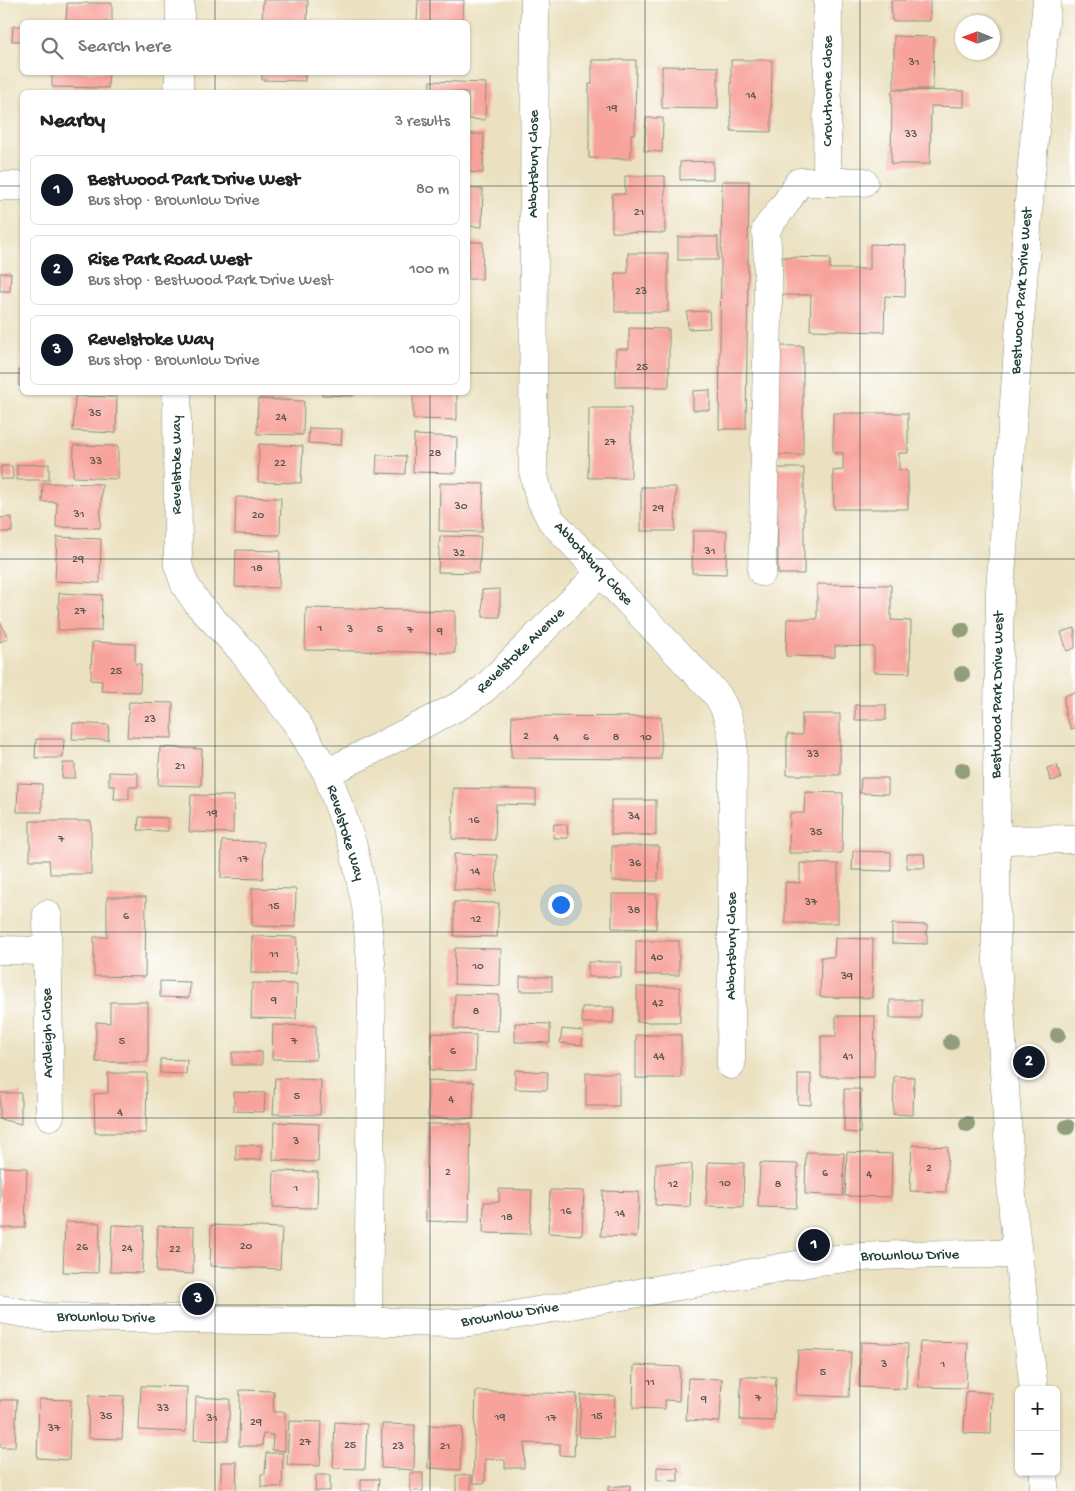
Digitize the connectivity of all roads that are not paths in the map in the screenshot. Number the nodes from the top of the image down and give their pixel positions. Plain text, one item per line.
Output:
1 (180, 0) edge
2 (534, 0) edge
3 (828, 0) edge
4 (1047, 0) edge
5 (180, 20) edge
6 (180, 75) edge
7 (179, 90) edge
8 (827, 182) junction
9 (864, 182) dead end
10 (0, 186) edge
11 (20, 186) edge
12 (177, 395) edge
13 (601, 572) junction
14 (762, 572) dead end
15 (327, 773) junction
16 (996, 840) junction
17 (1075, 840) edge
18 (47, 914) dead end
19 (0, 950) edge
20 (47, 951) junction
21 (731, 1065) dead end
22 (50, 1116) dead end
23 (1017, 1254) junction
24 (0, 1309) edge
25 (368, 1322) junction
26 (1034, 1386) edge

1 - 5 street
2 - 13 street, Abbotsbury Close
3 - 8 street, Crowthorne Close
4 - 16 street, Bestwood Park Drive West
6 - 7 street
8 - 9 street
8 - 14 street
10 - 11 street
12 - 15 street, Revelstoke Way
13 - 15 street, Revelstoke Avenue
13 - 21 street, Abbotsbury Close
15 - 25 street, Revelstoke Way
16 - 17 street
16 - 23 street, Bestwood Park Drive West
18 - 20 street, Ardleigh Close
19 - 20 street
20 - 22 street, Ardleigh Close
23 - 25 street, Brownlow Drive
23 - 26 street, Bestwood Park Drive West
24 - 25 street, Brownlow Drive

